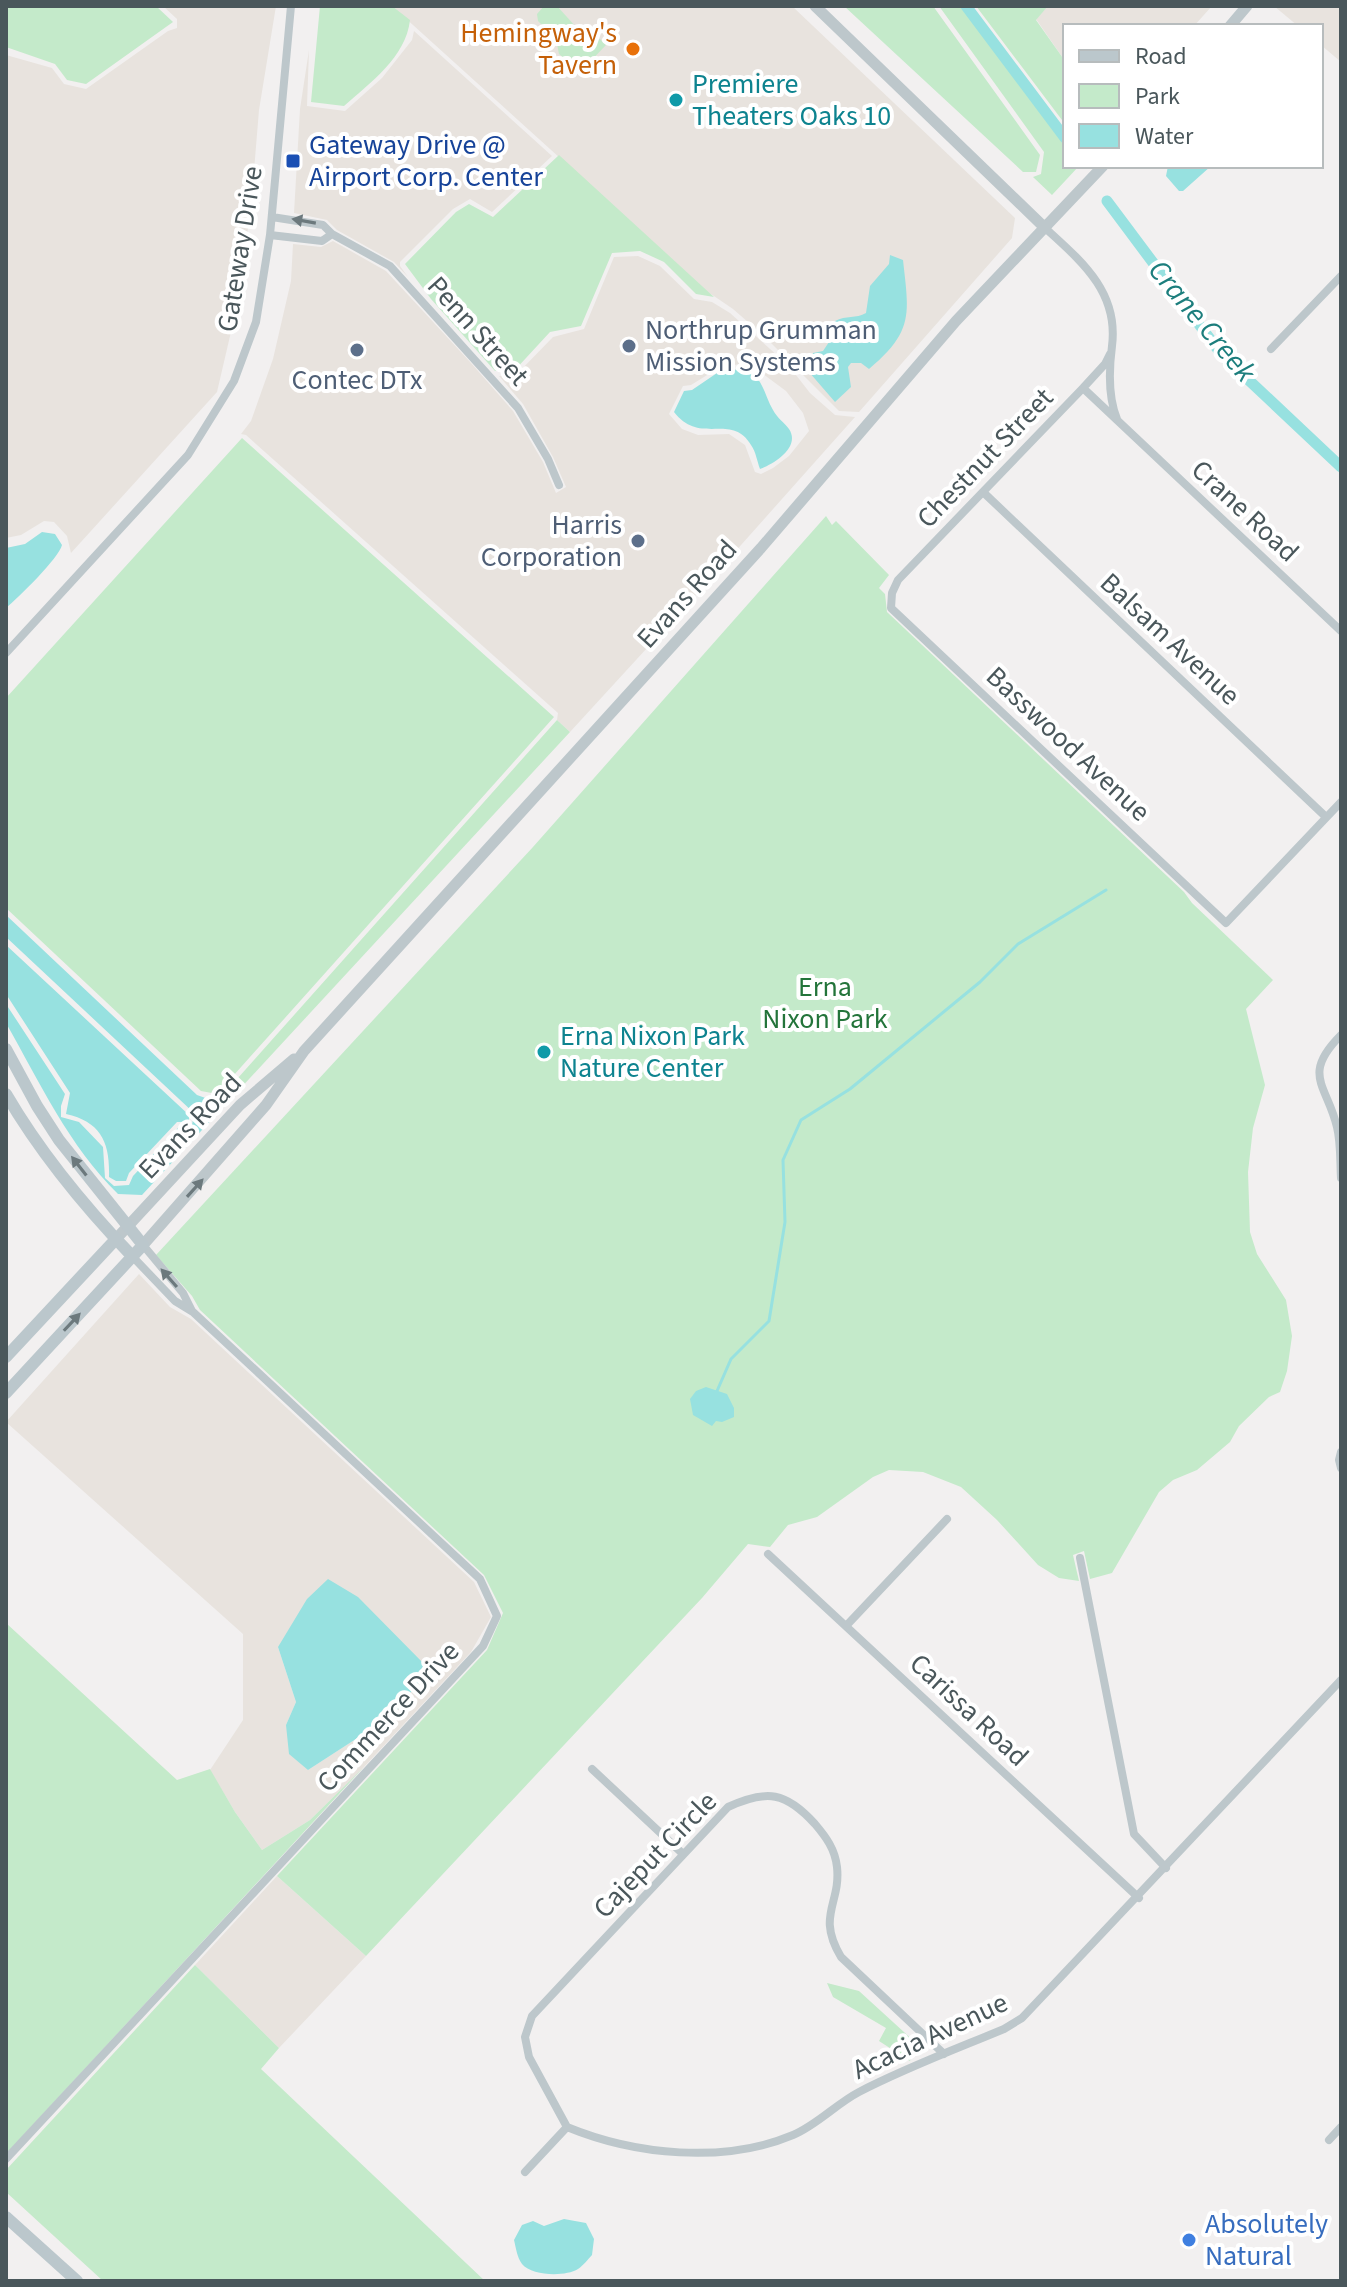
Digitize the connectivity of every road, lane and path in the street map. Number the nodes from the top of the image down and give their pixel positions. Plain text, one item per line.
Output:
1 (291, 6) edge
2 (815, 6) edge
3 (1247, 6) edge
4 (1232, 24) edge
5 (1101, 168) edge
6 (272, 217) junction
7 (1044, 227) junction
8 (332, 234) junction
9 (270, 235) junction
10 (1341, 276) edge
11 (1271, 349) dead end
12 (1110, 354) junction
13 (1083, 388) junction
14 (1119, 422) junction
15 (559, 485) dead end
16 (983, 492) junction
17 (892, 593) joint
18 (1341, 631) edge
19 (6, 653) edge
20 (1341, 802) edge
21 (1326, 817) junction
22 (1341, 1035) edge
23 (6, 1049) edge
24 (304, 1051) junction
25 (6, 1094) edge
26 (1341, 1178) edge
27 (128, 1226) junction
28 (116, 1239) junction
29 (143, 1245) junction
30 (132, 1256) junction
31 (193, 1312) junction
32 (6, 1357) edge
33 (6, 1393) edge
34 (1341, 1452) edge
35 (1341, 1468) edge
36 (947, 1519) dead end
37 (768, 1554) dead end
38 (1080, 1558) dead end
39 (846, 1626) junction
40 (1341, 1680) edge
41 (592, 1769) dead end
42 (683, 1854) junction
43 (1166, 1868) junction
44 (1139, 1898) junction
45 (944, 2054) junction
46 (567, 2127) junction
47 (1341, 2127) edge
48 (1329, 2140) dead end
49 (6, 2159) edge
50 (525, 2172) dead end
51 (6, 2217) edge
52 (77, 2281) edge

1 - 6 street, Gateway Drive
2 - 7 street
3 - 4 street
5 - 7 street, Evans Road
8 -> 6 street, Penn Street
6 - 9 street, Gateway Drive
7 - 12 street
7 - 24 street, Evans Road
8 - 9 street
8 - 15 street, Penn Street
9 - 19 street, Gateway Drive
10 - 11 street
12 - 13 street, Chestnut Street
12 - 14 street
13 - 14 street, Crane Road
13 - 16 street, Chestnut Street
14 - 18 street, Crane Road
16 - 17 street, Chestnut Street
16 - 21 street, Balsam Avenue
17 - 21 street, Basswood Avenue
20 - 21 street
22 - 26 street
27 -> 23 main road
24 - 27 street, Evans Road
29 -> 24 street, Evans Road
25 - 28 main road
27 - 28 street, Evans Road
27 - 29 main road
28 - 30 main road
28 - 32 main road
29 - 30 main road
31 -> 29 street, Commerce Drive
30 - 31 street, Commerce Drive
33 -> 30 main road
31 - 49 street, Commerce Drive
34 - 35 street
36 - 39 street
37 - 39 street, Carissa Road
38 - 43 street
39 - 44 street, Carissa Road
40 - 43 street, Acacia Avenue
41 - 42 street
42 - 45 street, Cajeput Circle
42 - 46 street, Cajeput Circle
43 - 44 street, Acacia Avenue
44 - 45 street, Acacia Avenue
45 - 46 street, Acacia Avenue
46 - 50 street
47 - 48 street
51 - 52 main road

